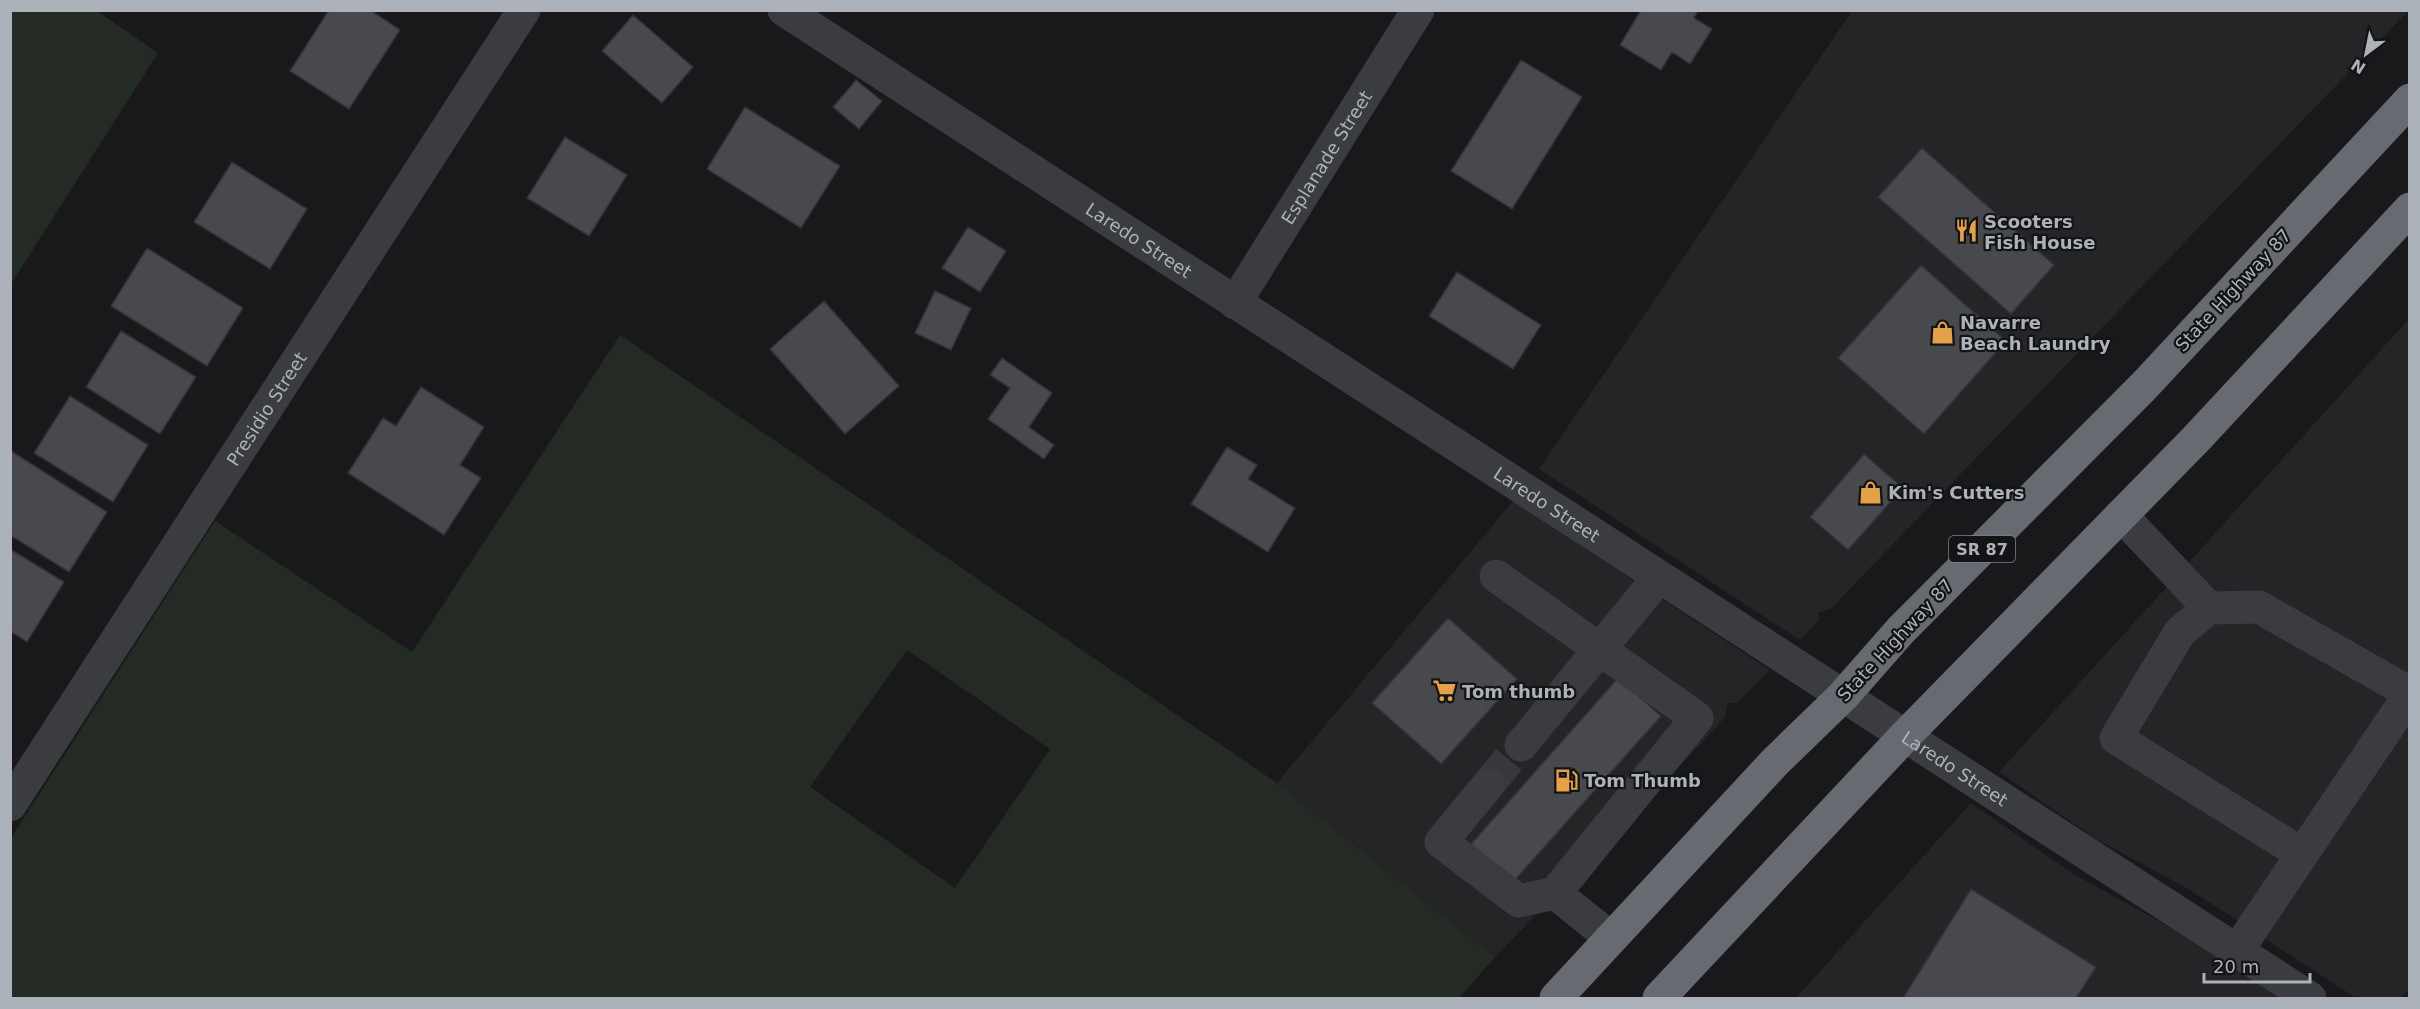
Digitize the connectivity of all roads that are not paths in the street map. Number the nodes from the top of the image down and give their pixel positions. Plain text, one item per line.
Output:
1 (524, 10) edge
2 (784, 10) edge
3 (1418, 10) edge
4 (2409, 100) edge
5 (2409, 209) edge
6 (1235, 303) junction
7 (2121, 515) junction
8 (1497, 576) dead end
9 (1659, 577) junction
10 (2209, 608) junction
11 (1602, 649) junction
12 (2409, 693) edge
13 (1843, 696) junction
14 (1905, 736) junction
15 (1521, 745) tunnel mouth
16 (1488, 785) tunnel mouth
17 (10, 805) edge
18 (2302, 854) junction
19 (1555, 893) junction
20 (1611, 938) junction
21 (2237, 951) junction
22 (1556, 999) edge
23 (1659, 999) edge
24 (2310, 999) edge

1 - 17 street, Presidio Street
2 - 6 street, Laredo Street
3 - 6 street, Esplanade Street
4 - 13 highway, State Highway 87 / SR 87
5 - 7 highway
6 - 9 street, Laredo Street
7 - 10 street
7 - 14 highway
8 - 11 street
9 - 11 street
9 - 13 street, Laredo Street
10 - 12 street
10 - 18 street
11 - 15 street
11 - 19 street
12 - 18 street
13 - 14 street, Laredo Street
13 - 20 highway, State Highway 87 / SR 87
14 - 21 street, Laredo Street
14 - 23 highway
16 - 19 street
18 - 21 street
19 - 20 street
20 - 22 highway, State Highway 87 / SR 87
21 - 24 street, Laredo Street

